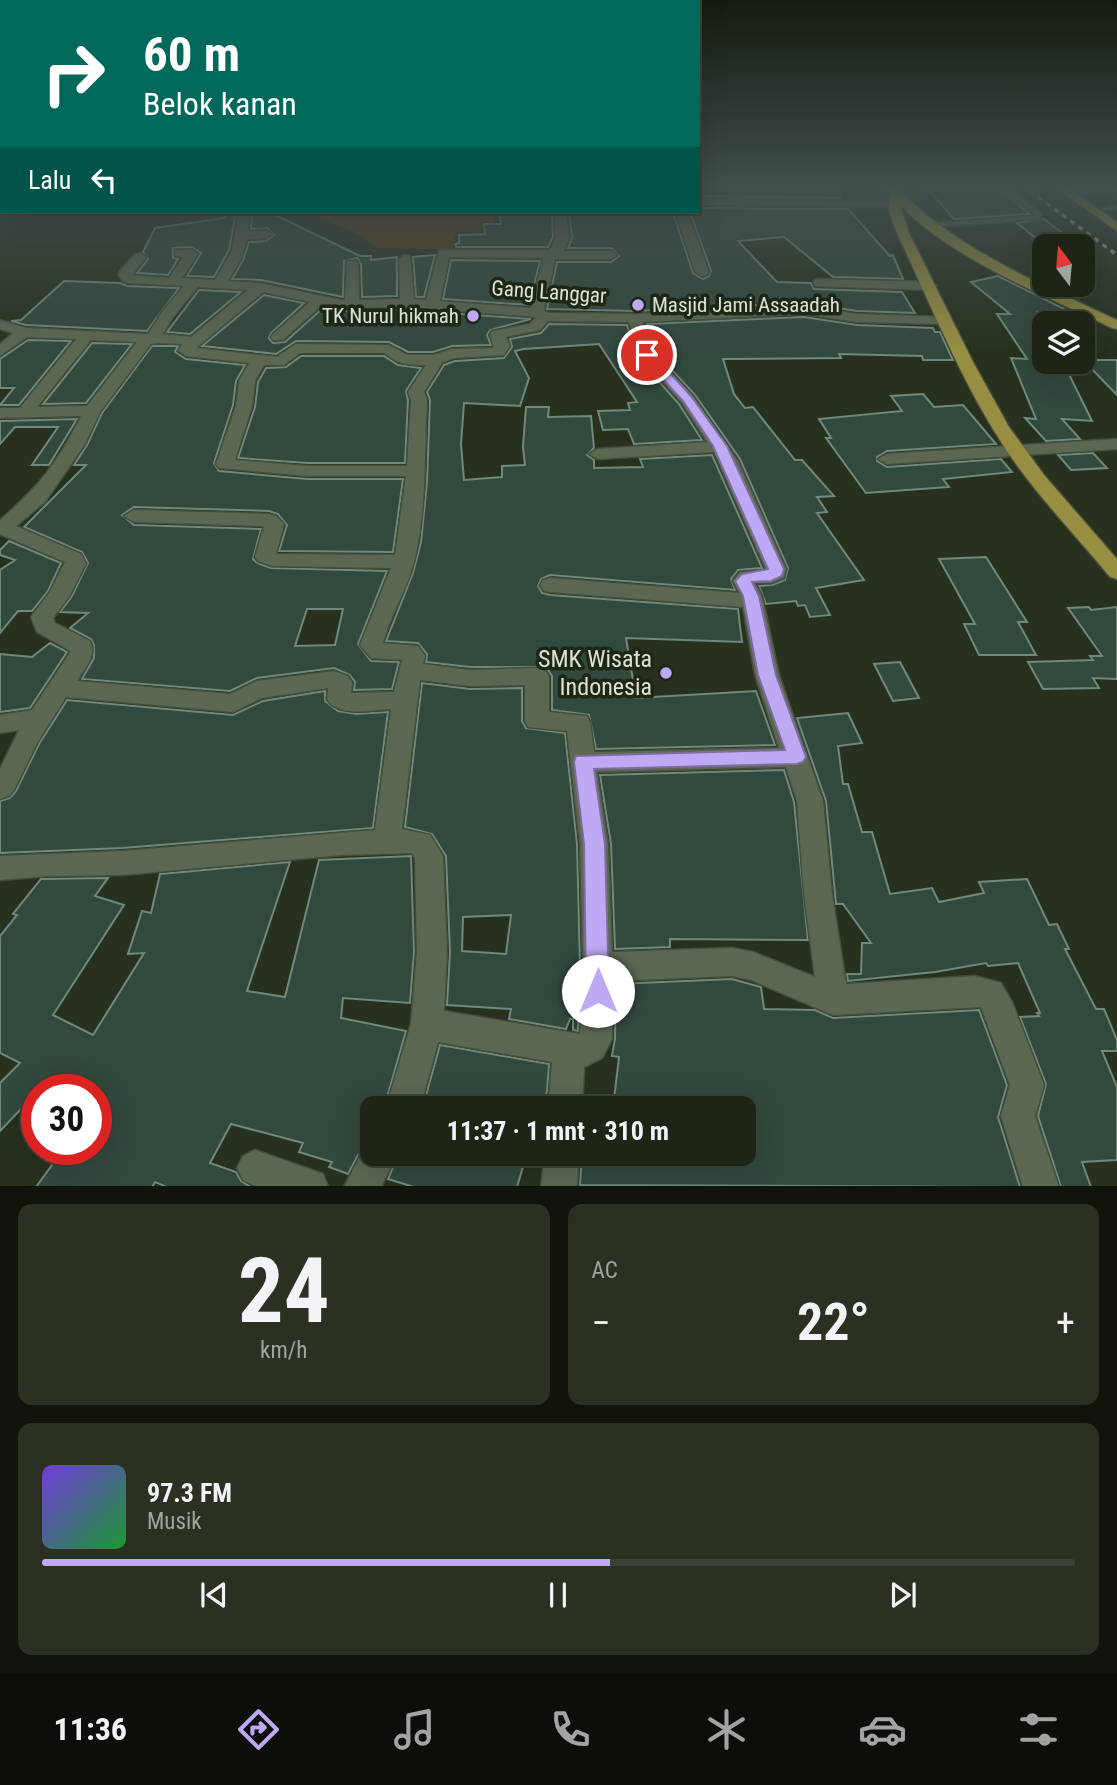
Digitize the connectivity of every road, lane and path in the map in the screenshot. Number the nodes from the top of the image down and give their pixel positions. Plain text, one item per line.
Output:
1 (241, 240) edge
2 (563, 240) edge
3 (691, 240) edge
4 (911, 240) edge
5 (957, 240) edge
6 (179, 253) dead end
7 (552, 254) junction
8 (611, 255) dead end
9 (141, 257) dead end
10 (405, 258) dead end
11 (352, 264) dead end
12 (702, 272) dead end
13 (173, 282) junction
14 (194, 283) junction
15 (219, 284) junction
16 (819, 284) dead end
17 (930, 286) junction
18 (260, 287) junction
19 (319, 300) junction
20 (407, 303) junction
21 (352, 304) junction
22 (432, 306) junction
23 (540, 315) junction
24 (635, 318) junction
25 (944, 320) junction
26 (0, 324) edge
27 (1117, 325) edge
28 (24, 332) junction
29 (85, 337) junction
30 (278, 337) dead end
31 (149, 340) junction
32 (188, 347) junction
33 (0, 351) edge
34 (259, 359) junction
35 (435, 360) junction
36 (92, 411) junction
37 (0, 413) edge
38 (24, 413) junction
39 (1117, 444) edge
40 (720, 446) junction
41 (1016, 451) junction
42 (598, 454) dead end
43 (887, 459) dead end
44 (416, 471) junction
45 (134, 516) dead end
46 (1, 528) edge
47 (404, 562) junction
48 (1117, 572) edge
49 (550, 585) dead end
50 (751, 601) junction
51 (411, 671) junction
52 (61, 688) junction
53 (404, 699) junction
54 (41, 718) junction
55 (0, 724) edge
56 (797, 757) junction
57 (583, 762) junction
58 (0, 789) edge
59 (387, 840) junction
60 (0, 868) edge
61 (598, 967) junction
62 (833, 1000) junction
63 (427, 1024) junction
64 (569, 1048) junction
65 (406, 1096) edge
66 (566, 1096) edge
67 (561, 1166) edge
68 (256, 1168) dead end
69 (310, 1186) edge
70 (559, 1186) edge
71 (1041, 1186) edge

1 - 15 street
2 - 7 street
3 - 12 street
4 - 17 main road
5 - 27 main road
6 - 13 street
7 - 8 street
7 - 22 street
7 - 23 street
9 - 13 street, Gang Langgar
10 - 20 street
11 - 21 street
13 - 14 street, Gang Langgar
14 - 15 street, Gang Langgar
14 - 31 street
15 - 18 street, Gang Langgar
16 - 17 street
17 - 25 main road
18 - 19 street, Gang Langgar
18 - 32 street
19 - 21 street, Gang Langgar
19 - 30 street
20 - 21 street, Gang Langgar
20 - 22 street, Gang Langgar
22 - 23 street, Gang Langgar
23 - 24 street, Gang Langgar
23 - 35 street
24 - 25 street, Gang Langgar
24 - 40 street
25 - 41 main road
26 - 28 street
28 - 29 street
28 - 33 street
29 - 31 street
29 - 38 street
31 - 32 street
31 - 36 street
32 - 34 street
34 - 35 street
34 - 44 street
35 - 44 street
36 - 38 street
36 - 46 street
37 - 38 street
39 - 41 street
40 - 42 street
40 - 50 street
41 - 43 street
41 - 48 main road
44 - 47 street
45 - 47 street
46 - 52 street
47 - 51 street
49 - 50 street
50 - 56 street
51 - 53 street
51 - 57 street
52 - 53 street
52 - 54 street
53 - 59 street
54 - 55 street
54 - 58 street
56 - 57 street
56 - 62 street
57 - 61 street
59 - 60 street
59 - 63 street
61 - 62 street
61 - 64 street
62 - 71 street
63 - 64 street
63 - 65 street
64 - 66 street
67 - 70 street
68 - 69 street

